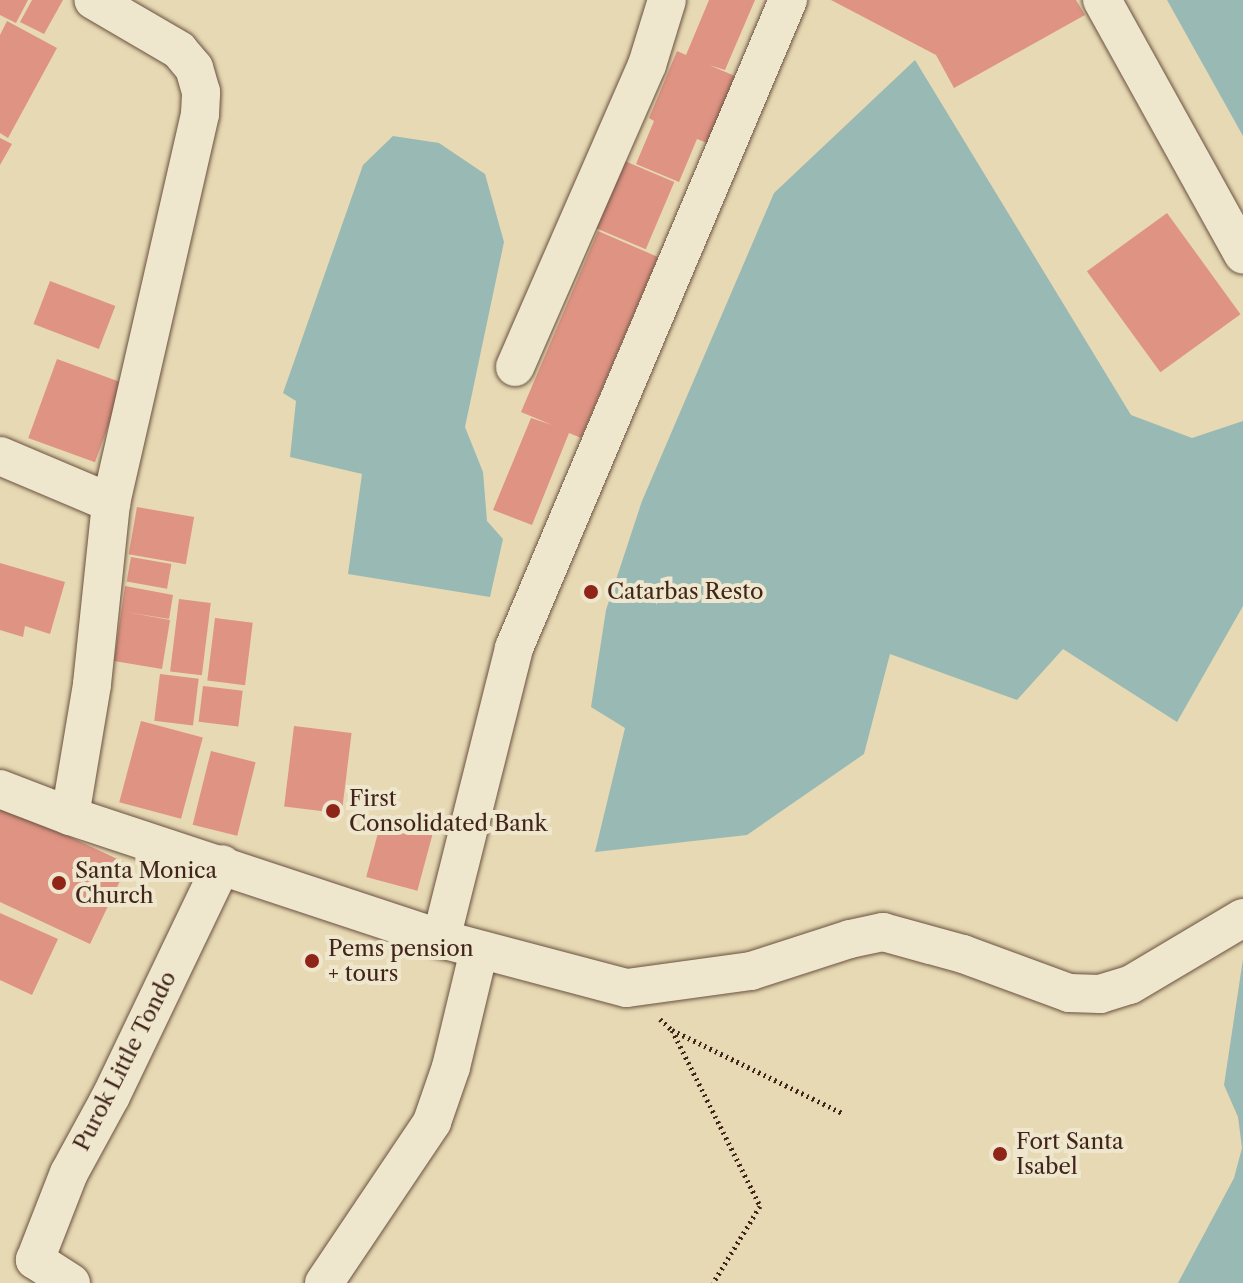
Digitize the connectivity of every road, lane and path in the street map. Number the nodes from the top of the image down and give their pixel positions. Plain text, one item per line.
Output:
1 (93, 0) edge
2 (667, 0) edge
3 (788, 0) edge
4 (1102, 0) edge
5 (1243, 254) edge
6 (515, 367) dead end
7 (0, 456) edge
8 (111, 503) junction
9 (0, 789) edge
10 (70, 816) junction
11 (222, 864) junction
12 (1243, 918) edge
13 (441, 939) junction
14 (479, 950) junction
15 (627, 988) junction
16 (672, 1030) junction
17 (844, 1114) dead end
18 (71, 1283) edge
19 (324, 1283) edge
20 (713, 1283) edge

1 - 8 street
2 - 6 street
3 - 13 street
4 - 5 street
7 - 8 street
8 - 10 street
9 - 10 street
10 - 11 street
11 - 13 street
11 - 18 street, Purok Little Tondo
12 - 15 street
13 - 14 street
14 - 15 street
14 - 19 street
15 - 16 path
16 - 17 path
16 - 20 path

